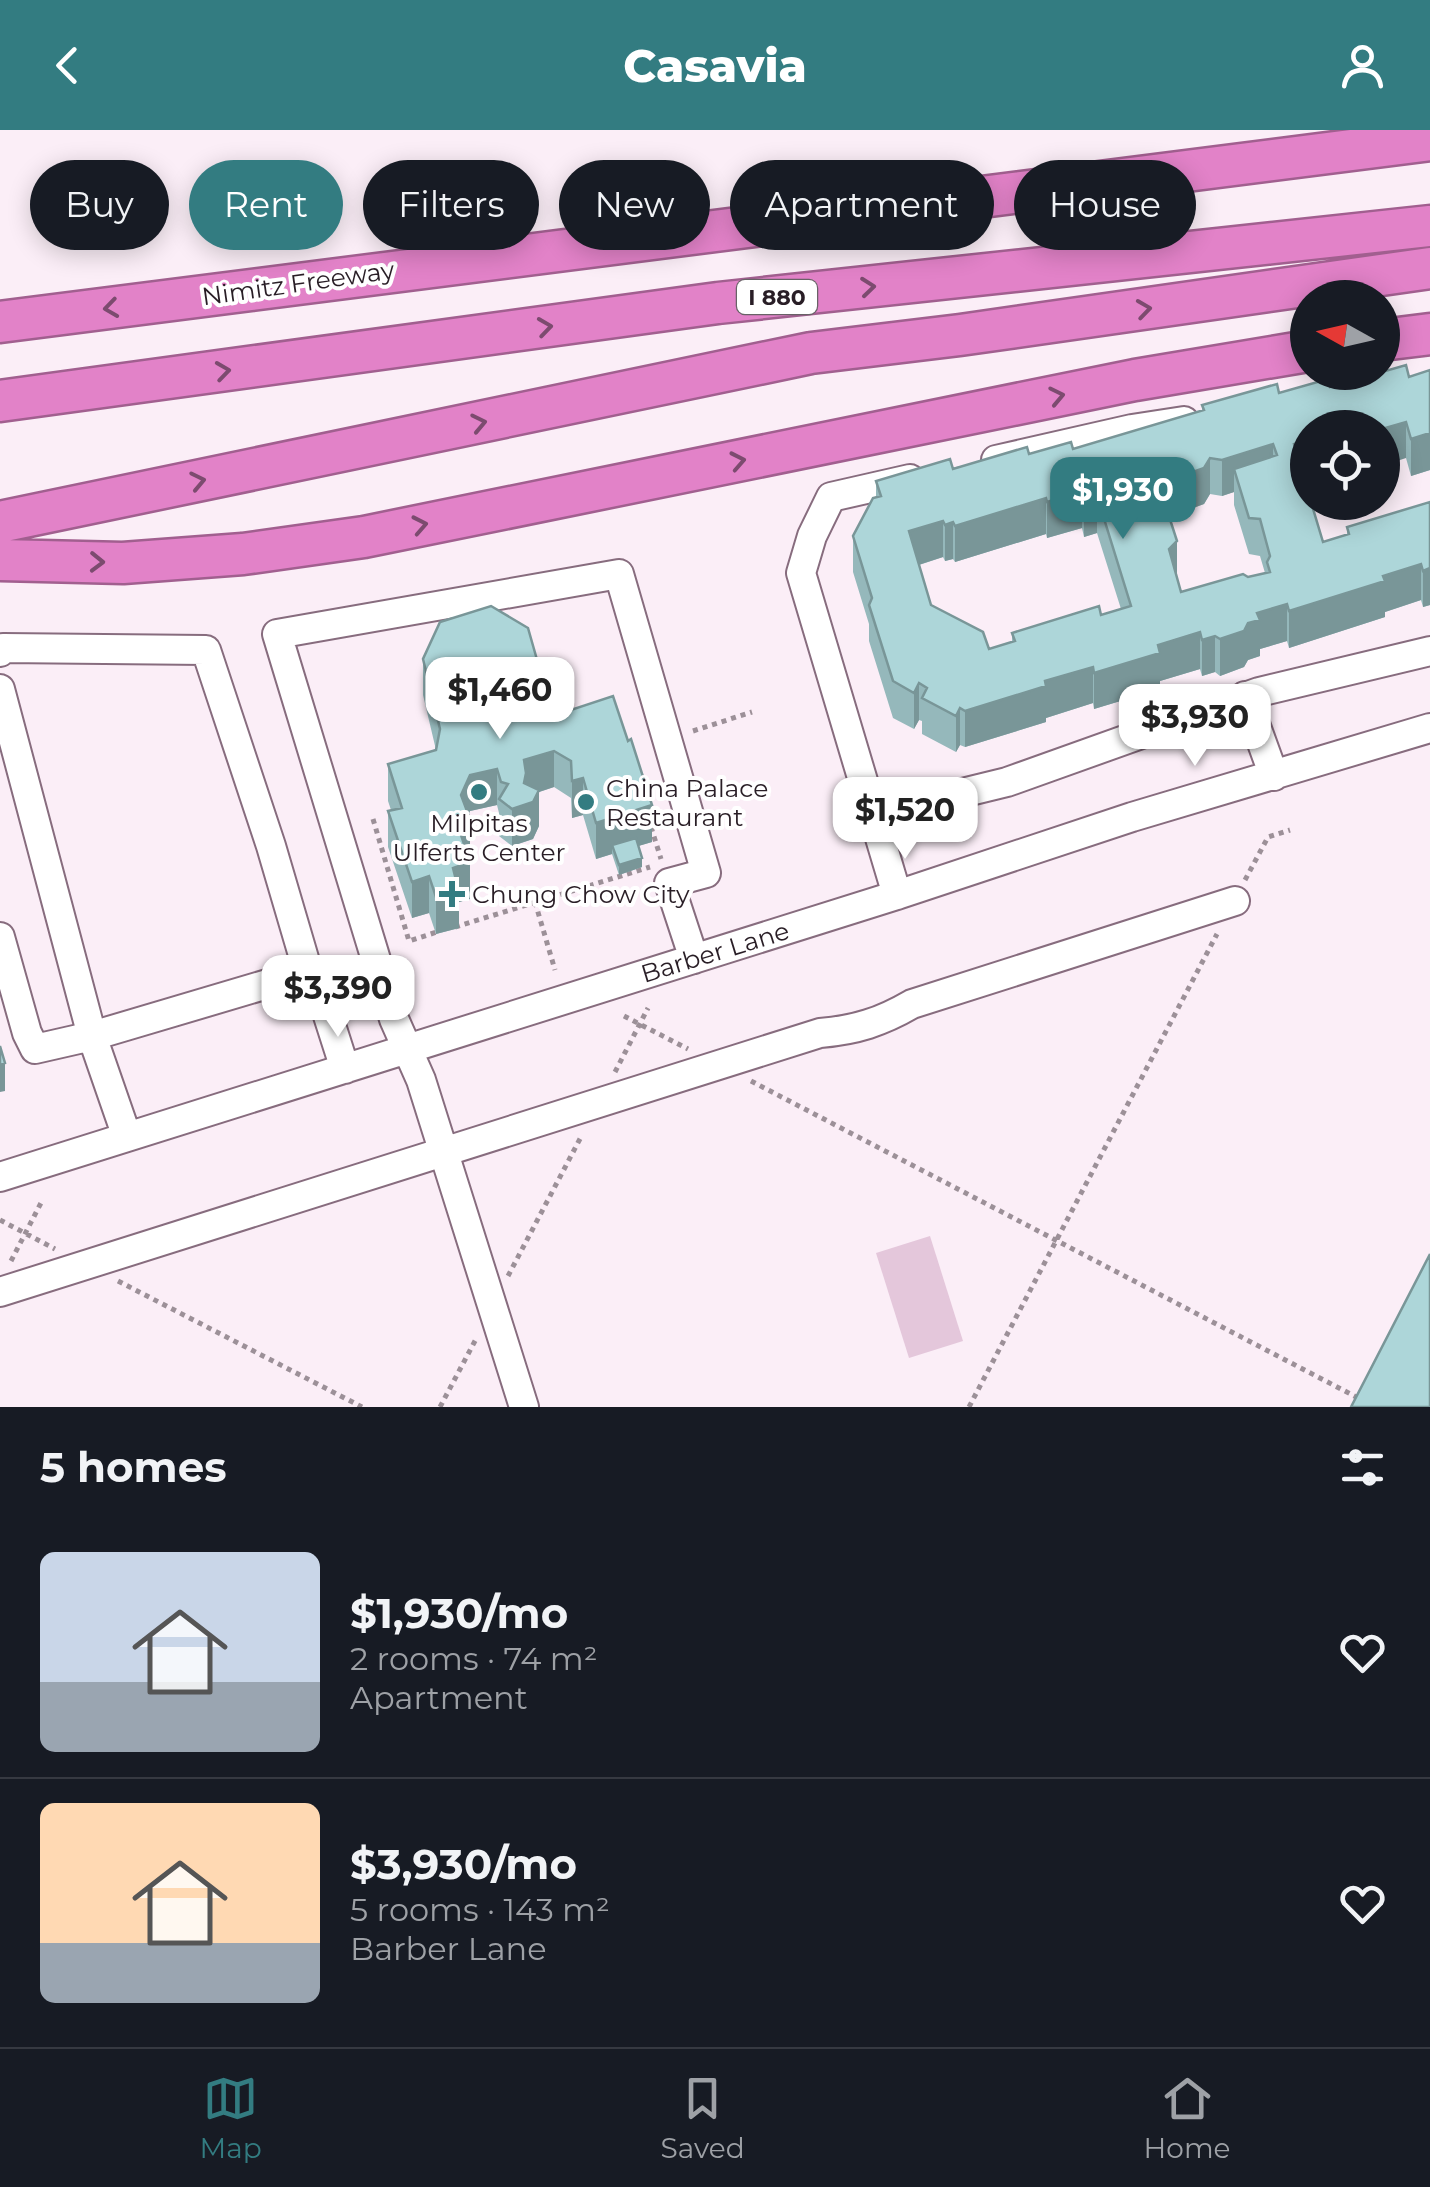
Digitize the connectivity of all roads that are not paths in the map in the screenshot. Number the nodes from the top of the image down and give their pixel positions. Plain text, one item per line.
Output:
1 (1430, 140) edge
2 (1430, 226) edge
3 (1430, 268) edge
4 (0, 322) edge
5 (1430, 334) edge
6 (1400, 338) edge
7 (1290, 354) edge
8 (0, 401) edge
9 (1207, 418) edge
10 (972, 465) edge
11 (937, 473) edge
12 (0, 522) edge
13 (0, 560) edge
14 (1, 650) edge
15 (1430, 651) edge
16 (0, 689) edge
17 (1245, 696) junction
18 (1430, 728) edge
19 (1274, 776) junction
20 (872, 815) junction
21 (897, 895) junction
22 (1234, 901) road end
23 (0, 937) edge
24 (694, 959) junction
25 (308, 972) junction
26 (92, 1036) junction
27 (407, 1049) junction
28 (345, 1068) junction
29 (127, 1137) junction
30 (444, 1152) junction
31 (0, 1177) edge
32 (4, 1279) edge
33 (524, 1407) edge

1 -> 4 highway, Nimitz Freeway
8 -> 2 highway, I 880
12 -> 3 highway
5 - 6 highway
13 -> 7 highway
9 - 10 street
11 - 20 street
14 - 25 street
15 - 17 street
16 - 26 street
17 - 19 street
17 - 20 street
18 - 19 street, Barber Lane
19 - 21 street, Barber Lane
20 - 21 street
21 - 24 street, Barber Lane
22 - 30 street
23 - 26 street
24 - 27 street, Barber Lane
24 - 27 street
25 - 26 street
25 - 28 street
26 - 29 street
27 - 28 street, Barber Lane
27 - 30 street
28 - 29 street, Barber Lane
29 - 31 street, Barber Lane
30 - 32 street
30 - 33 street

